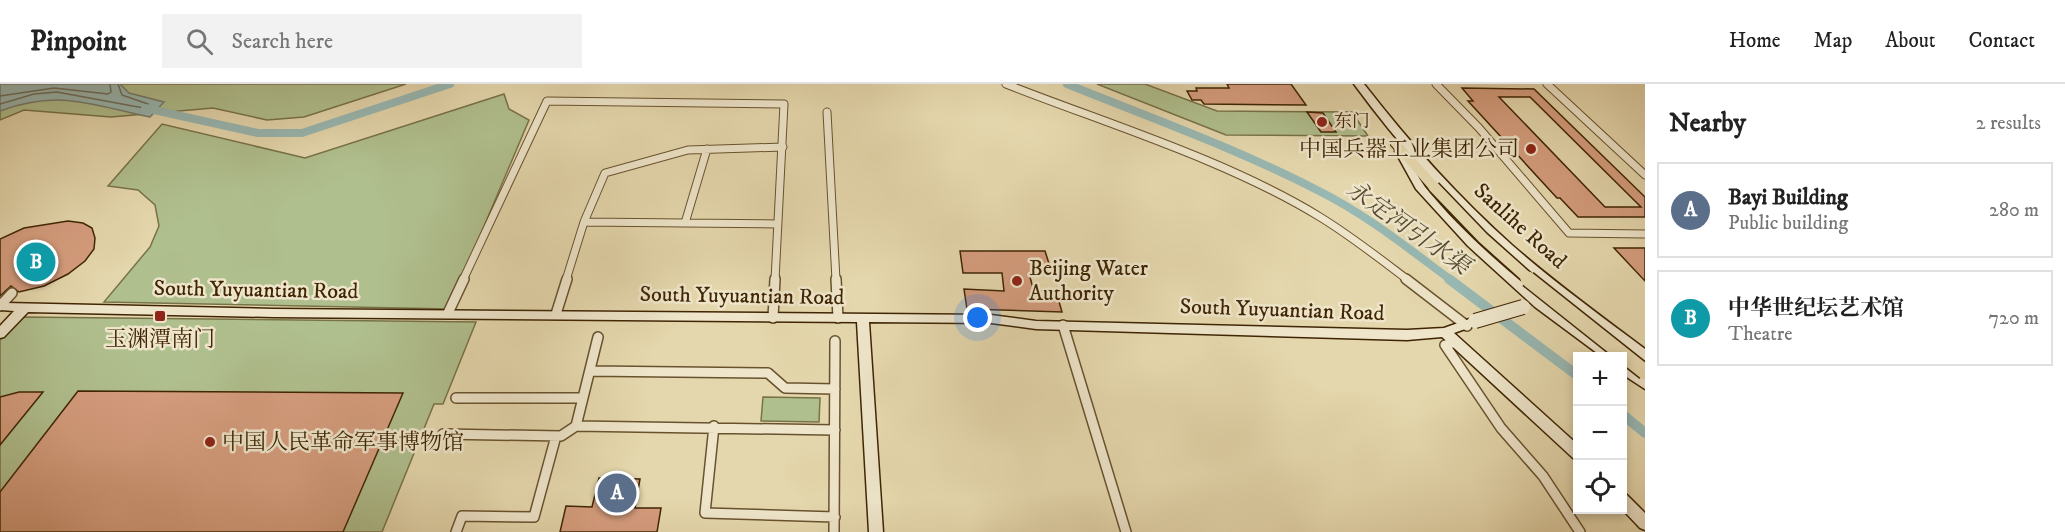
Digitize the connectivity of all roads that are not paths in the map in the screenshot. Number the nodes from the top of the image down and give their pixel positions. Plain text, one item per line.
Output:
1 (1006, 84) edge
2 (1351, 84) edge
3 (1359, 84) edge
4 (1436, 84) edge
5 (1547, 84) edge
6 (827, 111) dead end
7 (1400, 144) junction
8 (783, 147) junction
9 (706, 149) junction
10 (1645, 175) edge
11 (584, 222) junction
12 (685, 223) junction
13 (778, 224) junction
14 (1569, 233) joint
15 (1645, 234) edge
16 (12, 293) dead end
17 (1539, 304) junction
18 (3, 306) edge
19 (25, 307) junction
20 (448, 313) junction
21 (556, 314) junction
22 (773, 318) junction
23 (838, 318) junction
24 (863, 318) junction
25 (1471, 324) junction
26 (1063, 325) junction
27 (1444, 332) junction
28 (0, 334) edge
29 (598, 337) dead end
30 (836, 341) dead end
31 (1456, 342) junction
32 (1602, 352) edge
33 (1645, 356) edge
34 (1627, 370) edge
35 (590, 371) junction
36 (1645, 372) edge
37 (1645, 384) edge
38 (835, 389) junction
39 (456, 398) dead end
40 (583, 398) junction
41 (576, 426) junction
42 (714, 426) junction
43 (835, 430) junction
44 (443, 434) dead end
45 (556, 436) junction
46 (1573, 449) edge
47 (1627, 503) edge
48 (835, 517) junction
49 (1645, 523) edge
50 (456, 532) edge
51 (834, 532) edge
52 (876, 532) edge
53 (1126, 532) edge
54 (1580, 532) edge

1 - 25 street
2 - 7 street, Sanlihe Road
3 - 7 street, Sanlihe Road
4 - 14 street
5 - 10 street
6 - 23 street
7 - 17 street, Sanlihe Road
7 - 33 street, Sanlihe Road
7 - 36 main road, bridge
8 - 9 street
8 - 13 street
8 - 20 street
9 - 11 street
9 - 12 street
11 - 12 street
11 - 21 street
12 - 13 street
13 - 22 street
14 - 15 street
16 - 18 street
17 - 25 street, South Yuyuantian Road, bridge
17 - 32 street, Sanlihe Road
18 - 19 street, South Yuyuantian Road
19 - 20 street, South Yuyuantian Road
19 - 28 street
20 - 21 street, South Yuyuantian Road
21 - 22 street, South Yuyuantian Road
22 - 23 street, South Yuyuantian Road
23 - 24 street, South Yuyuantian Road
24 - 26 street, South Yuyuantian Road
24 - 52 street
25 - 27 street, South Yuyuantian Road
26 - 27 street, South Yuyuantian Road
26 - 53 street
27 - 31 street
29 - 35 street
30 - 38 street
31 - 46 street
31 - 54 street
34 - 37 street
35 - 38 street
35 - 40 street
38 - 43 street
39 - 40 street
40 - 41 street
41 - 42 street
41 - 45 street
42 - 43 street
42 - 48 street
43 - 48 street
44 - 45 street
45 - 50 street
47 - 49 street
48 - 51 street

